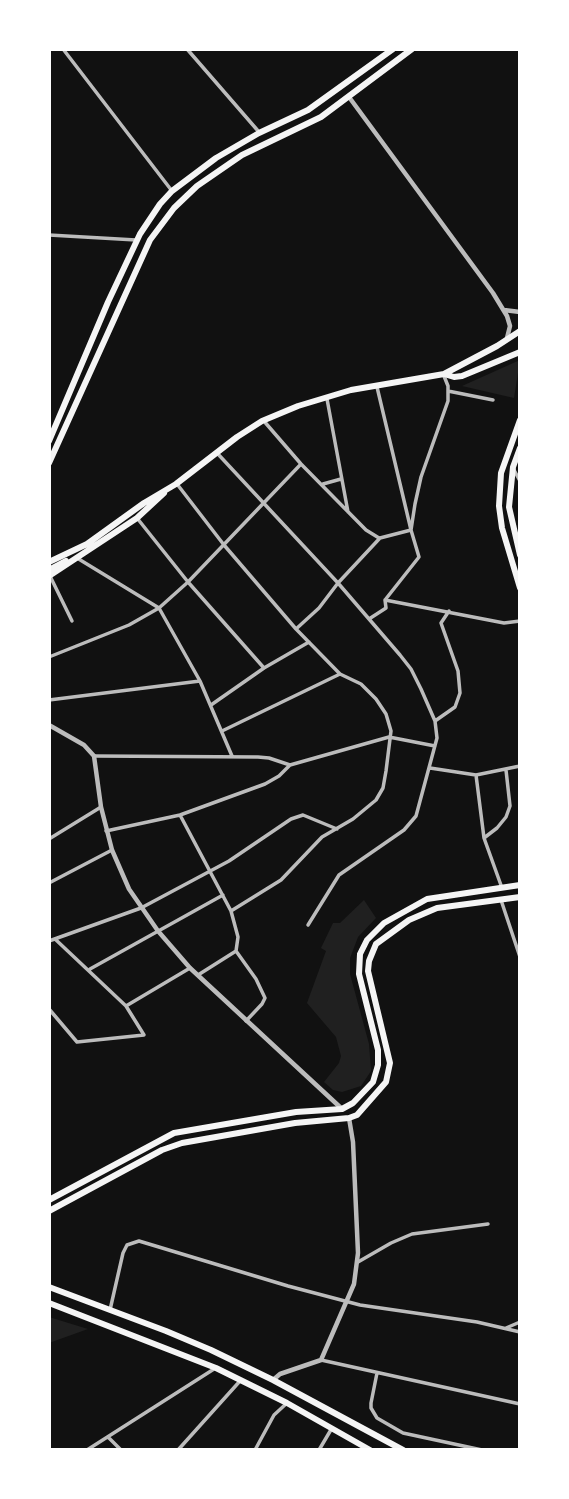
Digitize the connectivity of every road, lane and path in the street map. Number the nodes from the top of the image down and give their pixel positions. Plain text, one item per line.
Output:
1 (63, 49) edge
2 (187, 49) edge
3 (393, 49) edge
4 (412, 49) edge
5 (341, 88) junction
6 (349, 97) junction
7 (259, 133) junction
8 (172, 191) junction
9 (49, 235) edge
10 (139, 237) junction
11 (150, 240) junction
12 (503, 310) junction
13 (520, 312) edge
14 (520, 331) edge
15 (506, 341) junction
16 (520, 352) edge
17 (444, 374) junction
18 (377, 385) junction
19 (448, 391) junction
20 (326, 397) junction
21 (493, 400) dead end
22 (263, 420) junction
23 (520, 420) edge
24 (49, 441) edge
25 (520, 448) edge
26 (217, 453) junction
27 (49, 463) edge
28 (301, 464) junction
29 (513, 467) junction
30 (341, 479) junction
31 (520, 481) edge
32 (176, 484) junction
33 (322, 485) junction
34 (168, 489) junction
35 (262, 504) junction
36 (348, 512) junction
37 (137, 518) junction
38 (411, 530) junction
39 (380, 538) junction
40 (224, 545) junction
41 (520, 555) edge
42 (77, 558) junction
43 (49, 562) edge
44 (49, 574) edge
45 (188, 582) junction
46 (338, 583) junction
47 (520, 588) edge
48 (385, 600) junction
49 (159, 608) junction
50 (449, 611) junction
51 (369, 619) junction
52 (72, 621) dead end
53 (520, 621) edge
54 (296, 629) junction
55 (309, 642) junction
56 (49, 657) edge
57 (264, 668) junction
58 (340, 674) junction
59 (200, 681) junction
60 (49, 699) edge
61 (211, 705) junction
62 (435, 721) junction
63 (49, 725) edge
64 (222, 732) junction
65 (390, 737) junction
66 (435, 746) junction
67 (94, 756) junction
68 (232, 756) junction
69 (289, 765) junction
70 (520, 766) edge
71 (430, 768) junction
72 (506, 770) junction
73 (476, 775) junction
74 (101, 807) junction
75 (180, 815) junction
76 (337, 829) junction
77 (105, 831) junction
78 (484, 838) junction
79 (49, 839) edge
80 (111, 849) junction
81 (210, 871) junction
82 (49, 883) edge
83 (520, 885) edge
84 (502, 888) junction
85 (223, 895) junction
86 (520, 897) edge
87 (500, 900) junction
88 (141, 908) junction
89 (231, 911) junction
90 (308, 925) dead end
91 (158, 931) junction
92 (55, 939) junction
93 (49, 941) edge
94 (236, 951) junction
95 (520, 957) edge
96 (190, 968) junction
97 (89, 969) junction
98 (198, 975) junction
99 (126, 1006) junction
100 (49, 1009) edge
101 (246, 1021) junction
102 (341, 1109) junction
103 (349, 1118) junction
104 (49, 1200) edge
105 (49, 1211) edge
106 (488, 1224) dead end
107 (358, 1262) junction
108 (49, 1287) edge
109 (345, 1301) junction
110 (49, 1303) edge
111 (110, 1310) junction
112 (520, 1322) edge
113 (506, 1328) junction
114 (520, 1332) edge
115 (321, 1360) junction
116 (216, 1368) junction
117 (377, 1373) junction
118 (242, 1380) junction
119 (273, 1380) junction
120 (265, 1392) junction
121 (287, 1403) junction
122 (520, 1404) edge
123 (332, 1428) junction
124 (108, 1437) junction
125 (88, 1450) edge
126 (121, 1450) edge
127 (178, 1450) edge
128 (255, 1450) edge
129 (319, 1450) edge
130 (370, 1450) edge
131 (403, 1450) edge
132 (482, 1450) edge

1 - 8 street
2 - 7 street
3 - 5 main road
4 - 6 main road
5 - 6 main road
5 - 7 main road
6 - 11 main road
6 - 12 street
7 - 8 main road
8 - 10 main road
9 - 10 street
10 - 11 main road
10 - 24 main road
11 - 27 main road
12 - 13 street
12 - 15 street
14 - 15 main road
15 - 17 main road
16 - 17 main road
17 - 18 main road
17 - 19 street
18 - 20 main road
18 - 38 street
19 - 21 street
19 - 38 street
20 - 22 main road
20 - 30 street
22 - 26 main road
22 - 28 street
23 - 47 main road
25 - 29 main road
26 - 32 main road
26 - 35 street
28 - 33 street
28 - 35 street
29 - 31 street
29 - 41 main road
30 - 33 street
30 - 36 street
32 - 34 main road
32 - 40 street
33 - 36 street
34 - 37 main road
34 - 43 main road
35 - 40 street
35 - 46 street
36 - 39 street
37 - 42 main road
37 - 45 street
38 - 39 street
38 - 48 street
39 - 46 street
40 - 45 street
40 - 54 street
42 - 44 main road
42 - 49 street
44 - 52 street
45 - 49 street
45 - 57 street
46 - 51 street
46 - 54 street
48 - 50 street
48 - 51 street
49 - 56 street
49 - 59 street
50 - 53 street
50 - 62 street
51 - 62 street
54 - 55 street
55 - 57 street
55 - 58 street
57 - 61 street
58 - 64 street
58 - 65 street
59 - 60 street
59 - 61 street
61 - 64 street
62 - 66 street
63 - 67 street
64 - 68 street
65 - 66 street
65 - 69 street
65 - 76 street
66 - 71 street
67 - 68 street
67 - 74 street
68 - 69 street
69 - 75 street
70 - 72 street
71 - 73 street
71 - 90 street
72 - 73 street
72 - 78 street
73 - 78 street
74 - 77 street
74 - 79 street
75 - 77 street
75 - 81 street
76 - 81 street
76 - 89 street
77 - 80 street
78 - 84 street
80 - 82 street
80 - 88 street
81 - 85 street
81 - 88 street
83 - 84 main road
84 - 102 main road
85 - 89 street
85 - 91 street
86 - 87 main road
87 - 95 street
87 - 103 main road
88 - 91 street
88 - 92 street
89 - 94 street
91 - 96 street
91 - 97 street
92 - 93 street
92 - 97 street
94 - 98 street
94 - 101 street
96 - 98 street
96 - 99 street
97 - 99 street
98 - 101 street
99 - 100 street
101 - 102 street
102 - 103 main road
102 - 104 main road
103 - 105 main road
103 - 107 street
106 - 107 street
107 - 109 street
108 - 111 main road
109 - 111 street
109 - 113 street
109 - 115 street
110 - 116 main road
111 - 119 main road
112 - 113 street
113 - 114 street
115 - 117 street
115 - 119 street
116 - 118 main road
116 - 124 street
117 - 122 street
117 - 132 street
118 - 120 main road
118 - 127 street
119 - 120 main road
119 - 131 main road
120 - 121 main road
121 - 123 main road
121 - 128 street
123 - 129 street
123 - 130 main road
124 - 125 street
124 - 126 street

